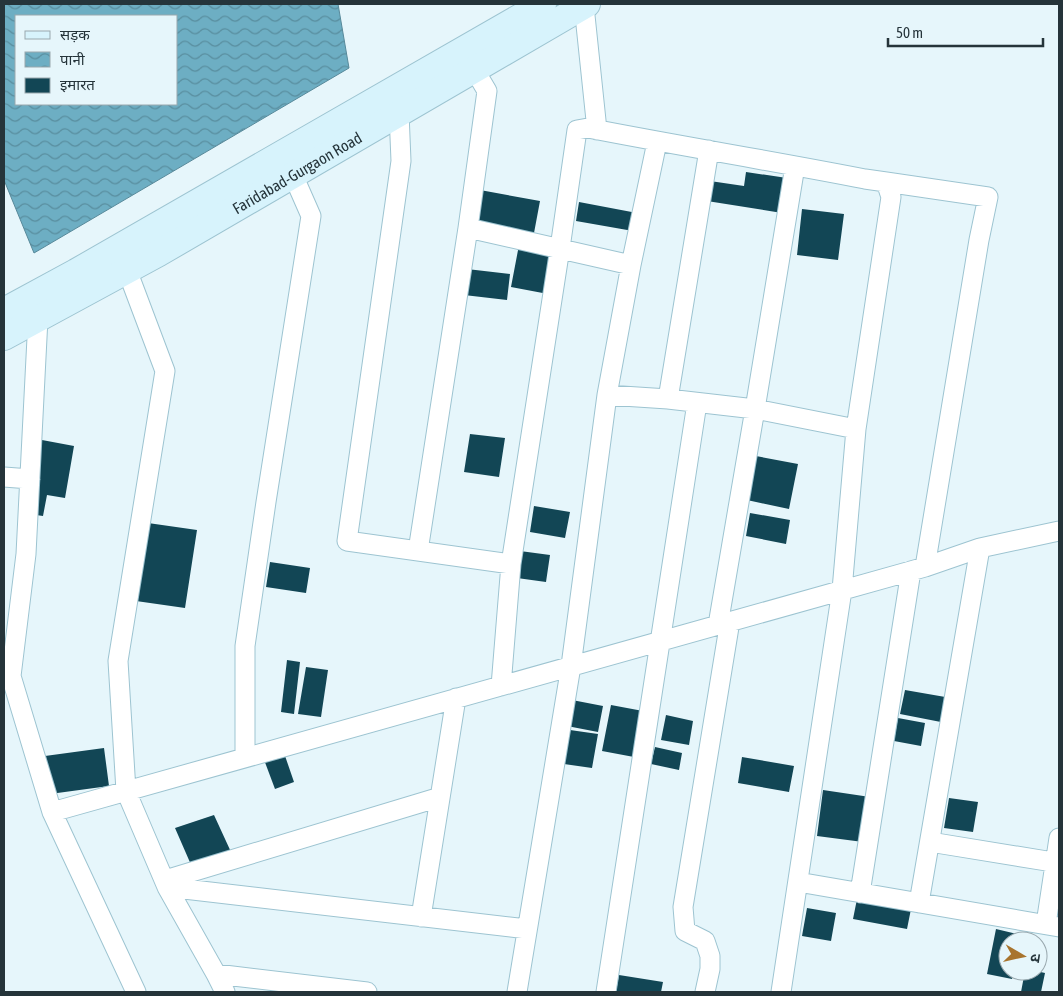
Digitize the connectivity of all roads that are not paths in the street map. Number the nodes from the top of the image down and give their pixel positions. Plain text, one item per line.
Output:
1 (586, 5) edge
2 (552, 9) edge
3 (474, 69) junction
4 (398, 113) junction
5 (597, 130) junction
6 (657, 142) junction
7 (709, 150) junction
8 (795, 166) junction
9 (293, 175) junction
10 (886, 182) junction
11 (468, 228) junction
12 (560, 248) junction
13 (631, 265) junction
14 (127, 270) junction
15 (4, 311) edge
16 (38, 318) junction
17 (4, 338) edge
18 (607, 395) junction
19 (668, 399) junction
20 (697, 403) junction
21 (755, 409) junction
22 (856, 429) junction
23 (4, 477) edge
24 (30, 479) junction
25 (1059, 532) edge
26 (980, 548) junction
27 (418, 551) junction
28 (511, 564) junction
29 (918, 569) junction
30 (842, 590) junction
31 (724, 623) junction
32 (660, 641) junction
33 (571, 666) junction
34 (501, 686) junction
35 (456, 698) junction
36 (245, 758) junction
37 (126, 791) junction
38 (440, 797) junction
39 (52, 812) junction
40 (1059, 838) edge
41 (930, 842) junction
42 (1057, 862) edge
43 (798, 882) junction
44 (166, 883) junction
45 (860, 893) junction
46 (919, 903) junction
47 (421, 917) junction
48 (1053, 925) edge
49 (528, 929) junction
50 (216, 974) junction
51 (786, 991) edge
52 (136, 992) edge
53 (225, 992) edge
54 (367, 992) edge
55 (517, 992) edge
56 (606, 992) edge
57 (705, 992) edge

1 - 2 main road, Faridabad-Gurgaon Road
1 - 5 street
2 - 3 main road, Faridabad-Gurgaon Road
2 - 15 main road, Faridabad-Gurgaon Road
3 - 4 main road, Faridabad-Gurgaon Road
3 - 11 street
4 - 9 main road, Faridabad-Gurgaon Road
4 - 27 street
5 - 6 street
5 - 12 street
6 - 7 street
6 - 13 street
7 - 8 street
7 - 19 street
8 - 10 street
8 - 21 street
9 - 14 main road, Faridabad-Gurgaon Road
9 - 36 street
10 - 22 street
10 - 29 street
11 - 12 street
11 - 27 street
12 - 13 street
12 - 28 street
13 - 18 street
14 - 16 main road, Faridabad-Gurgaon Road
14 - 37 street
16 - 17 main road, Faridabad-Gurgaon Road
16 - 24 street
18 - 19 street
18 - 33 street
19 - 20 street
20 - 21 street
20 - 32 street
21 - 22 street
21 - 31 street
22 - 30 street
23 - 24 street
24 - 39 street
25 - 26 street
26 - 29 street
26 - 41 street
27 - 28 street
28 - 34 street
29 - 30 street
29 - 45 street
30 - 31 street
30 - 43 street
31 - 32 street
31 - 57 street
32 - 33 street
32 - 56 street
33 - 34 street
33 - 49 street
34 - 35 street
35 - 36 street
35 - 38 street
36 - 37 street
37 - 39 street
37 - 44 street
38 - 44 street
38 - 47 street
39 - 52 street
40 - 42 street
41 - 42 street
41 - 46 street
42 - 48 street
43 - 45 street
43 - 51 street
44 - 47 street
44 - 50 street
45 - 46 street
46 - 48 street
47 - 49 street
49 - 55 street
50 - 53 street
50 - 54 street

